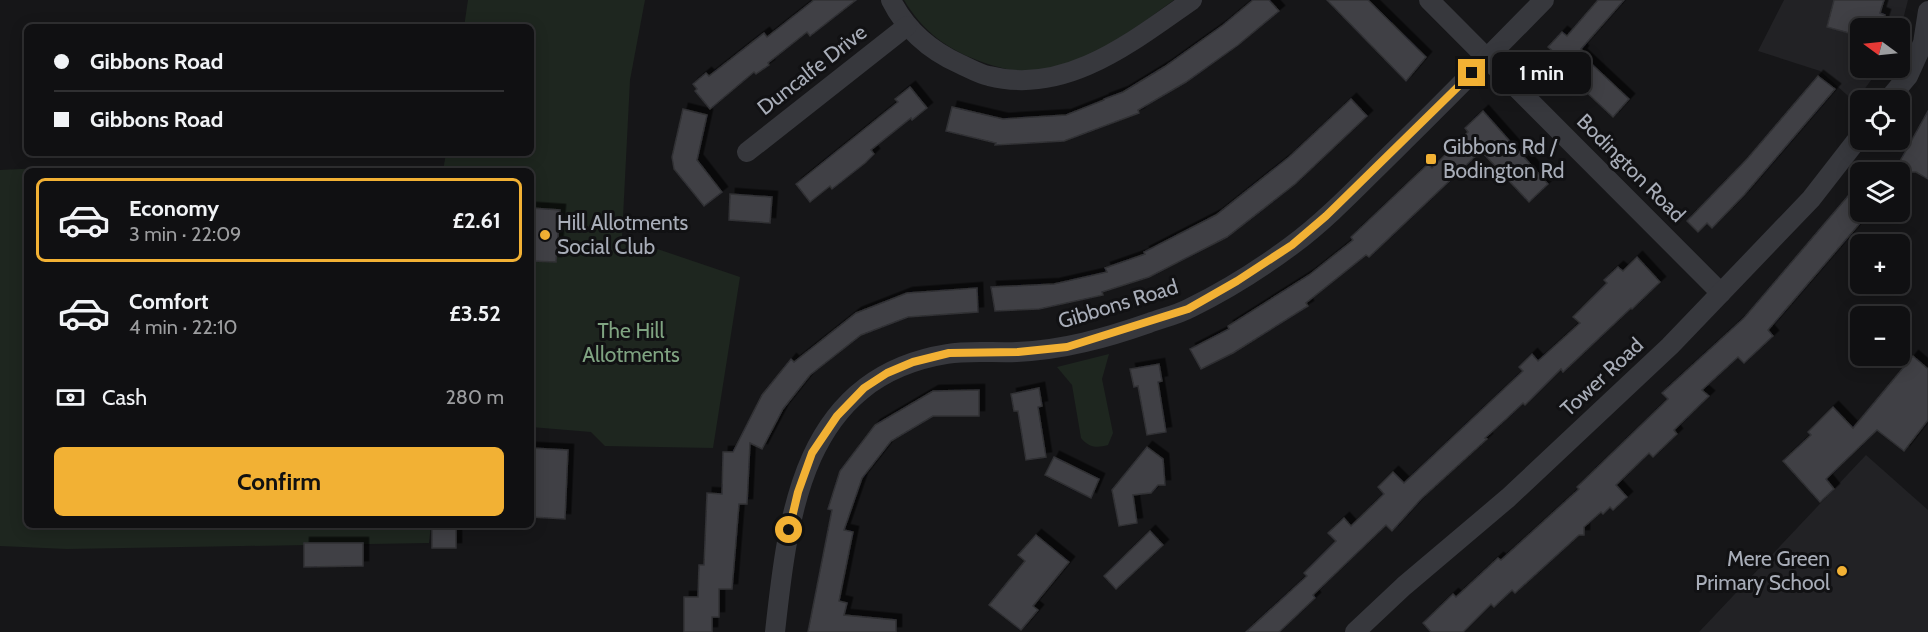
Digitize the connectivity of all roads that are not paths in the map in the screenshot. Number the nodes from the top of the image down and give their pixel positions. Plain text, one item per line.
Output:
1 (891, 0) edge
2 (1192, 0) edge
3 (1429, 0) edge
4 (1544, 0) edge
5 (1928, 11) edge
6 (907, 26) junction
7 (1925, 44) edge
8 (1487, 58) junction
9 (1896, 90) edge
10 (1850, 149) edge
11 (747, 152) dead end
12 (1721, 293) junction
13 (775, 632) edge
14 (1355, 632) edge

1 - 6 street
2 - 6 street
3 - 8 street, Bodington Road
4 - 8 street, Gibbons Road
5 - 7 street
6 - 11 street, Duncalfe Drive
7 - 9 street
8 - 12 street, Bodington Road
8 - 13 street, Gibbons Road
10 - 12 street, Tower Road
12 - 14 street, Tower Road

